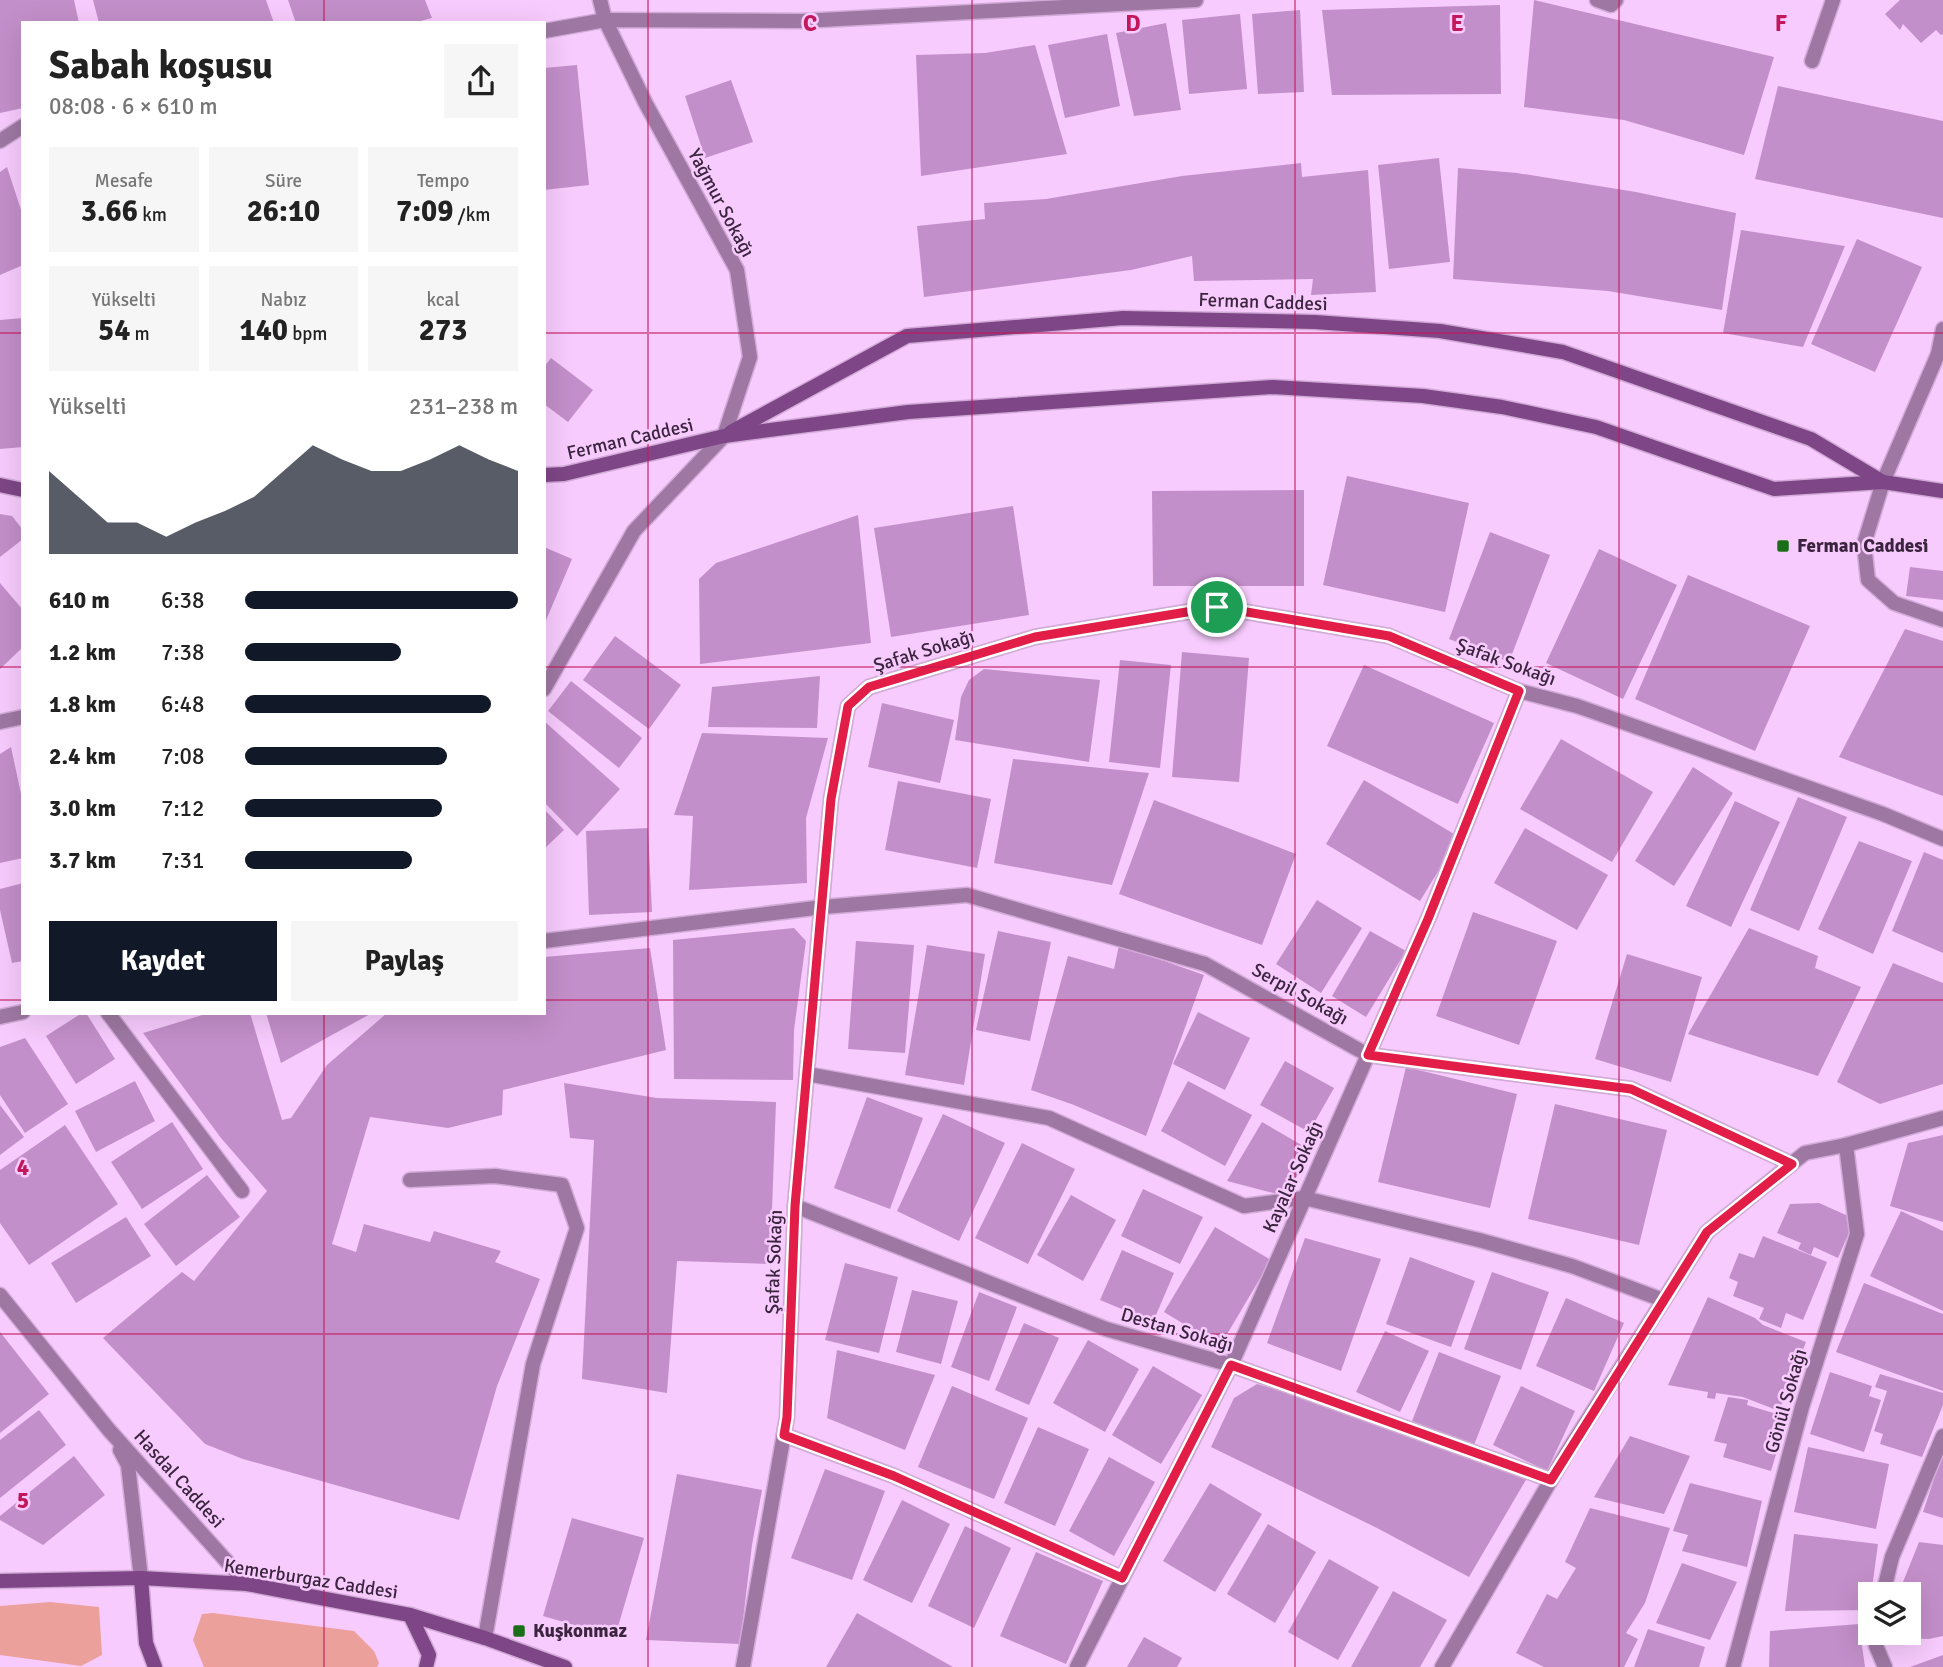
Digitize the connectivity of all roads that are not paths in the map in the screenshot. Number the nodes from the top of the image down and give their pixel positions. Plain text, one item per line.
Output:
1 (600, 0) edge
2 (1196, 0) edge
3 (1597, 0) edge
4 (1616, 0) edge
5 (1833, 0) edge
6 (605, 20) junction
7 (546, 31) edge
8 (1812, 61) dead end
9 (21, 127) edge
10 (0, 141) edge
11 (1943, 330) edge
12 (1940, 352) edge
13 (724, 436) junction
14 (546, 475) edge
15 (1883, 482) junction
16 (0, 485) edge
17 (21, 490) edge
18 (1943, 491) edge
19 (1943, 620) edge
20 (546, 685) edge
21 (1519, 691) junction
22 (21, 717) edge
23 (0, 722) edge
24 (1943, 839) edge
25 (823, 907) junction
26 (546, 941) edge
27 (21, 1012) edge
28 (110, 1015) edge
29 (0, 1017) edge
30 (1368, 1055) junction
31 (807, 1074) junction
32 (1943, 1118) edge
33 (1846, 1145) junction
34 (1792, 1164) junction
35 (410, 1180) dead end
36 (242, 1191) dead end
37 (1304, 1198) junction
38 (795, 1206) junction
39 (0, 1295) edge
40 (1663, 1300) junction
41 (1231, 1365) junction
42 (109, 1430) junction
43 (784, 1435) junction
44 (1943, 1436) edge
45 (1551, 1480) junction
46 (141, 1578) junction
47 (1122, 1578) junction
48 (0, 1580) edge
49 (1885, 1582) edge
50 (247, 1584) junction
51 (410, 1615) junction
52 (485, 1639) junction
53 (1876, 1645) edge
54 (155, 1667) edge
55 (426, 1667) edge
56 (565, 1667) edge
57 (743, 1667) edge
58 (1077, 1667) edge
59 (1442, 1667) edge
60 (1733, 1667) edge
61 (1885, 1667) edge

1 - 6 street, Yağmur Sokağı
2 - 6 street
3 - 4 street
5 - 8 street
6 - 7 street
6 - 13 street, Yağmur Sokağı
9 - 10 street
11 - 12 street
12 - 15 street
13 - 14 street, Ferman Caddesi
13 - 15 street, Ferman Caddesi
13 - 15 street, Ferman Caddesi
13 - 20 street
15 - 18 street, Ferman Caddesi
15 - 19 street
16 - 17 street
21 - 24 street, Şafak Sokağı
21 - 25 street, Şafak Sokağı
21 - 30 street, Kayalar Sokağı
22 - 23 street
25 - 26 street, Serpil Sokağı
25 - 30 street, Serpil Sokağı
25 - 31 street, Şafak Sokağı
27 - 29 street
28 - 36 street
30 - 34 street, Serpil Sokağı
30 - 37 street, Kayalar Sokağı
31 - 37 street
31 - 38 street, Şafak Sokağı
32 - 33 street
33 - 34 street
33 - 60 street, Gönül Sokağı
34 - 40 street
35 - 52 street
37 - 40 street
37 - 41 street, Kayalar Sokağı
38 - 41 street, Destan Sokağı
38 - 43 street, Şafak Sokağı
39 - 42 street, Hasdal Caddesi
40 - 45 street
41 - 45 street, Destan Sokağı
41 - 47 street, Kayalar Sokağı
42 - 46 street, Hasdal Caddesi
42 - 50 street, Hasdal Caddesi
43 - 47 street
43 - 57 street, Şafak Sokağı
44 - 49 street
45 - 59 street
46 - 48 street, Kemerburgaz Caddesi
46 - 50 street, Kemerburgaz Caddesi
46 - 54 street
47 - 58 street, Kayalar Sokağı
50 - 51 street, Kemerburgaz Caddesi
51 - 52 street, Kemerburgaz Caddesi
51 - 55 street
52 - 56 street, Kemerburgaz Caddesi
53 - 61 street

